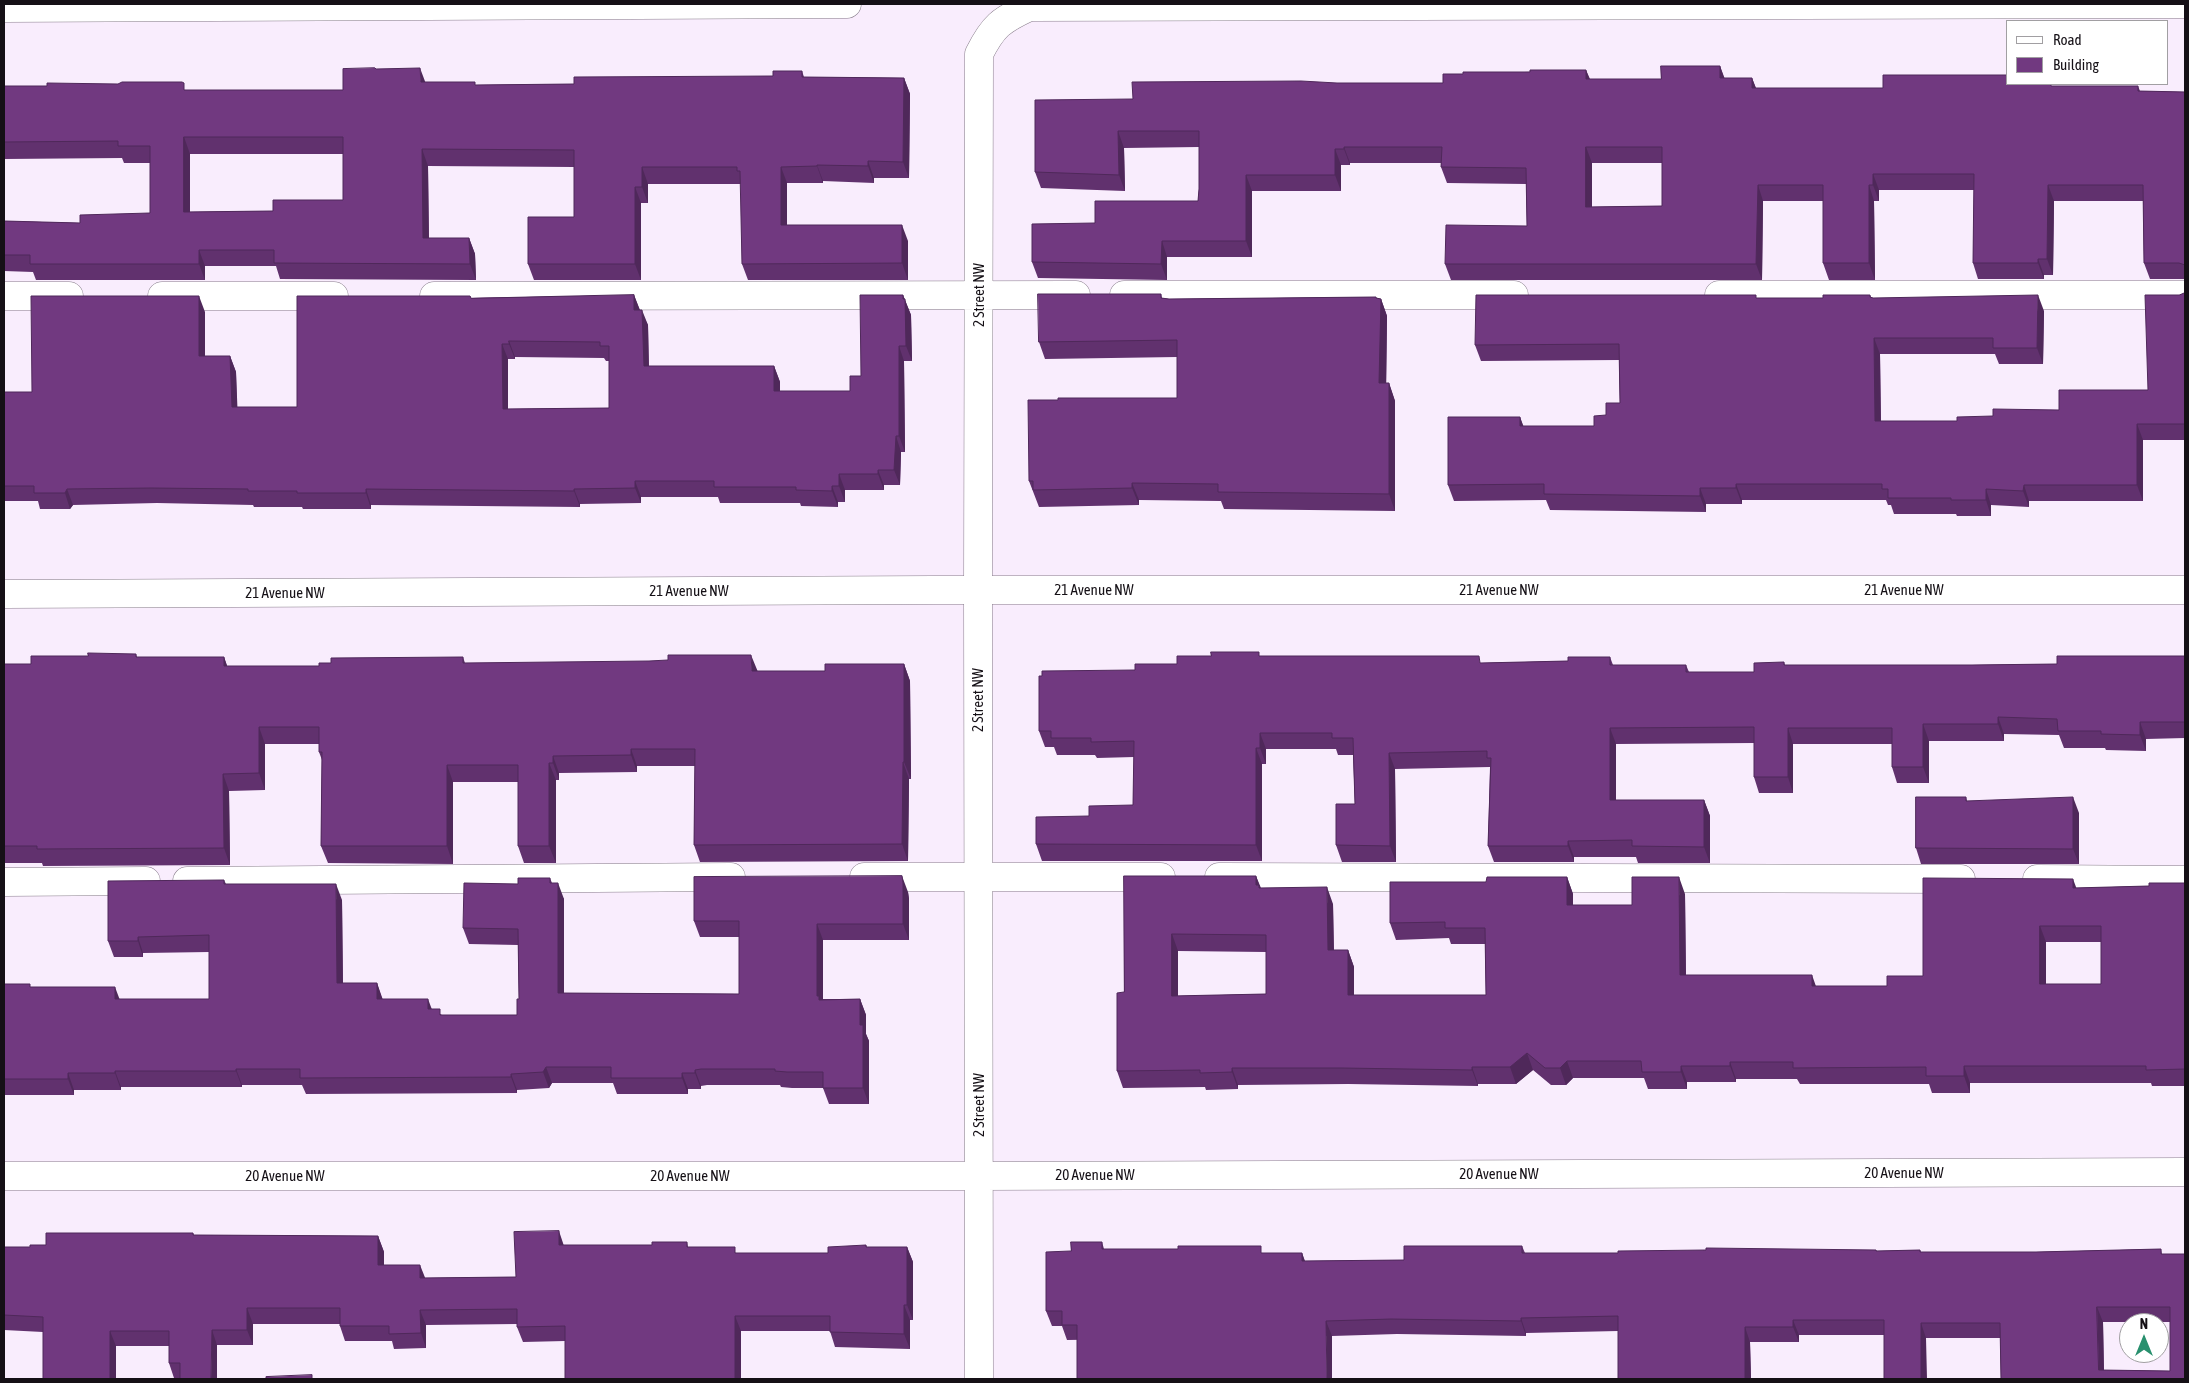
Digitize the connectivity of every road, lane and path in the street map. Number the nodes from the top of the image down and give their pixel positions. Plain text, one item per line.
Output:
1 (847, 4) edge
2 (2185, 4) edge
3 (4, 8) edge
4 (979, 295) junction
5 (1536, 295) edge
6 (1696, 295) edge
7 (2185, 295) edge
8 (4, 296) edge
9 (94, 296) edge
10 (134, 296) edge
11 (364, 296) edge
12 (414, 296) edge
13 (978, 590) junction
14 (2185, 590) edge
15 (4, 594) edge
16 (980, 876) junction
17 (756, 877) edge
18 (835, 877) edge
19 (1986, 879) edge
20 (2016, 879) edge
21 (2185, 880) edge
22 (4, 882) edge
23 (2185, 1172) edge
24 (4, 1176) edge
25 (979, 1176) junction
26 (979, 1379) edge

1 - 3 street
2 - 4 street, 2 Street NW
4 - 5 street
4 - 12 street
4 - 13 street, 2 Street NW
6 - 7 street
8 - 9 street
10 - 11 street
13 - 14 street, 21 Avenue NW
13 - 15 street, 21 Avenue NW
13 - 16 street, 2 Street NW
16 - 18 street
16 - 19 street
16 - 25 street, 2 Street NW
17 - 22 street
20 - 21 street
23 - 25 street, 20 Avenue NW
24 - 25 street, 20 Avenue NW
25 - 26 street, 2 Street NW

